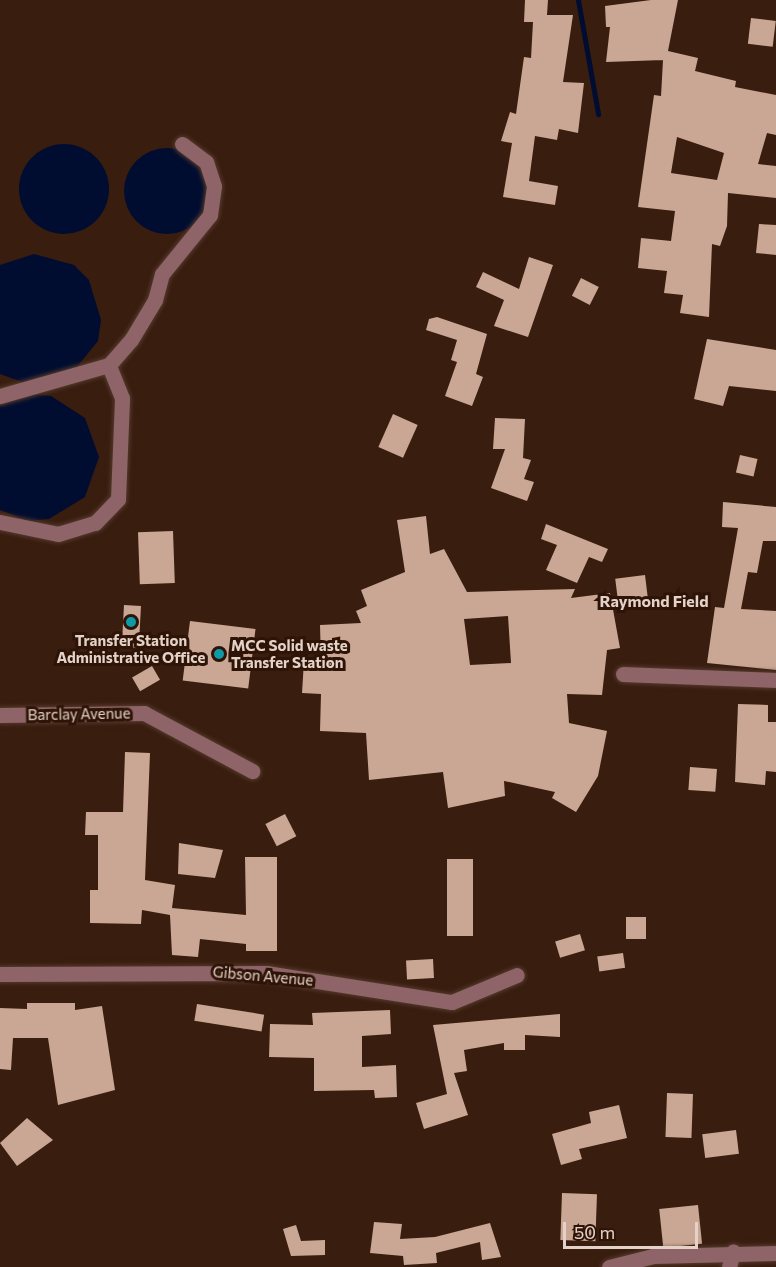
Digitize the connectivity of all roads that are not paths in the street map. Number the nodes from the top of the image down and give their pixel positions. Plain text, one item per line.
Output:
1 (182, 144) dead end
2 (109, 365) junction
3 (0, 396) edge
4 (0, 522) edge
5 (622, 675) dead end
6 (776, 680) edge
7 (0, 715) edge
8 (252, 771) dead end
9 (0, 974) edge
10 (517, 975) dead end
11 (776, 1253) edge
12 (731, 1259) edge
13 (609, 1267) edge

1 - 2 street
2 - 3 street
2 - 4 street
5 - 6 street
7 - 8 street, Barclay Avenue
9 - 10 street, Gibson Avenue
11 - 12 street
12 - 13 street

